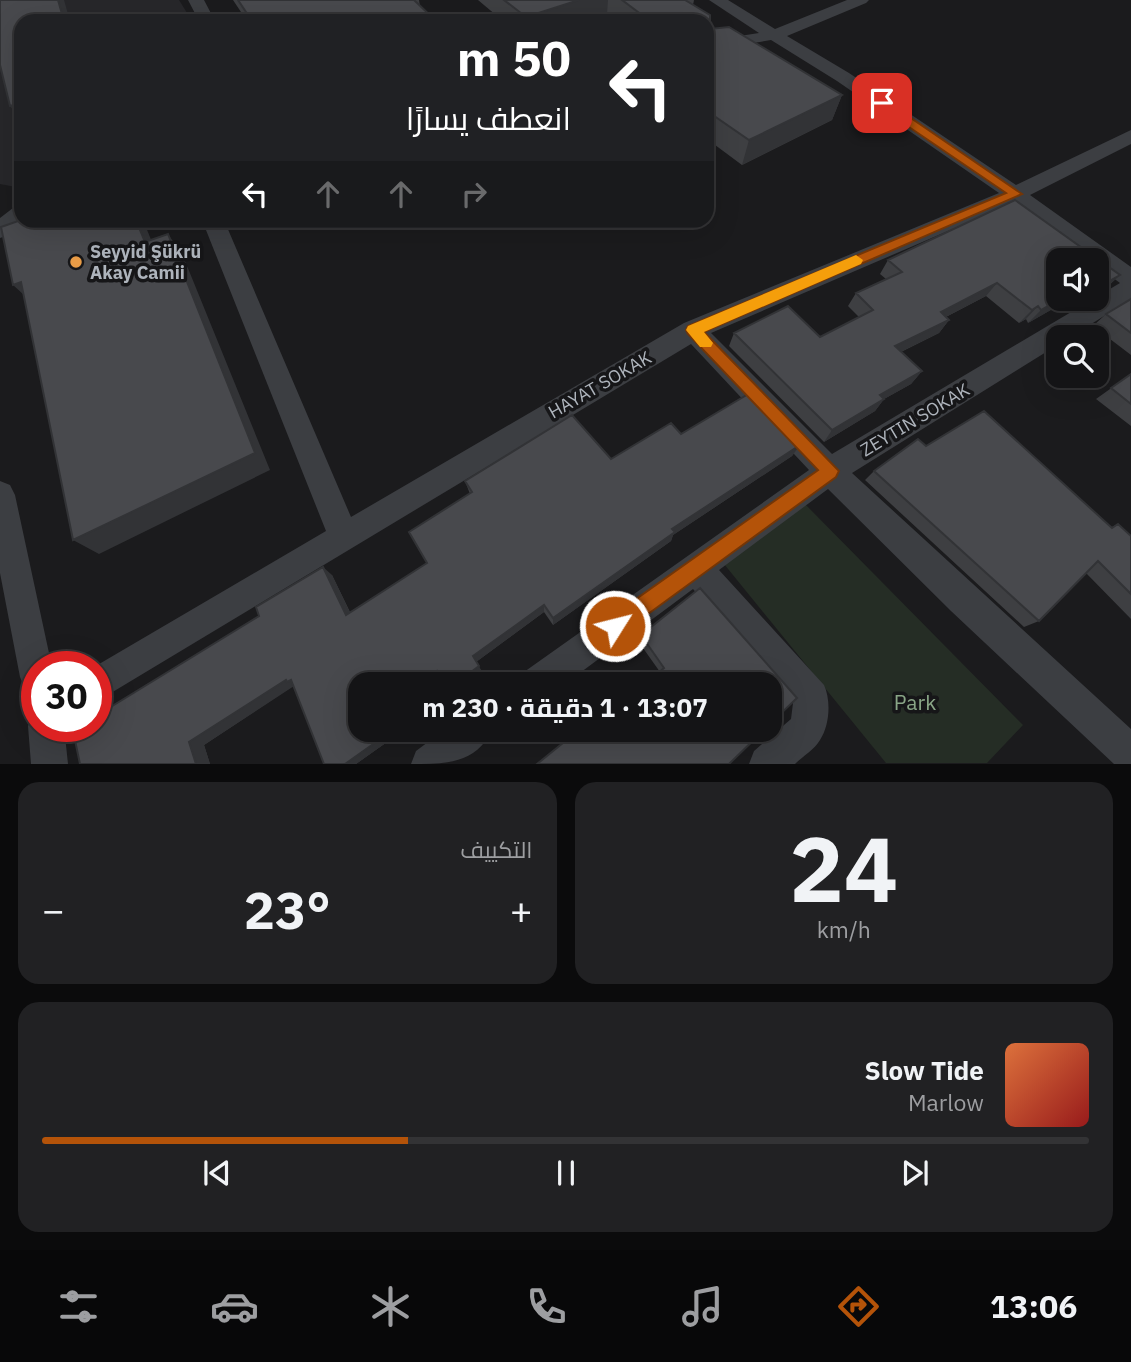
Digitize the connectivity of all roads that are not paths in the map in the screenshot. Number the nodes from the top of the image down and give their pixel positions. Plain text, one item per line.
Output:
1 (717, 0) edge
2 (860, 0) edge
3 (774, 35) junction
4 (714, 45) edge
5 (1131, 136) edge
6 (1016, 194) junction
7 (14, 219) edge
8 (215, 228) edge
9 (0, 230) edge
10 (1131, 279) edge
11 (1131, 288) edge
12 (693, 330) junction
13 (830, 471) junction
14 (0, 495) edge
15 (344, 537) junction
16 (695, 567) junction
17 (32, 651) edge
18 (552, 672) edge
19 (112, 675) edge
20 (48, 742) edge
21 (458, 742) edge
22 (1131, 754) edge
23 (50, 764) edge
24 (429, 764) edge
25 (767, 764) edge

1 - 3 street
2 - 3 street
3 - 4 street
3 - 6 street
5 - 6 street, HAYAT SOKAK
6 - 10 street
6 - 12 street, HAYAT SOKAK
7 - 9 street
8 - 15 street
11 - 13 street, ZEYTIN SOKAK
12 - 13 street
12 - 15 street, HAYAT SOKAK
13 - 16 street, ZEYTIN SOKAK
13 - 22 street
14 - 17 street
15 - 19 street, HAYAT SOKAK
16 - 18 street, ZEYTIN SOKAK
16 - 25 street
20 - 23 street
21 - 24 street

